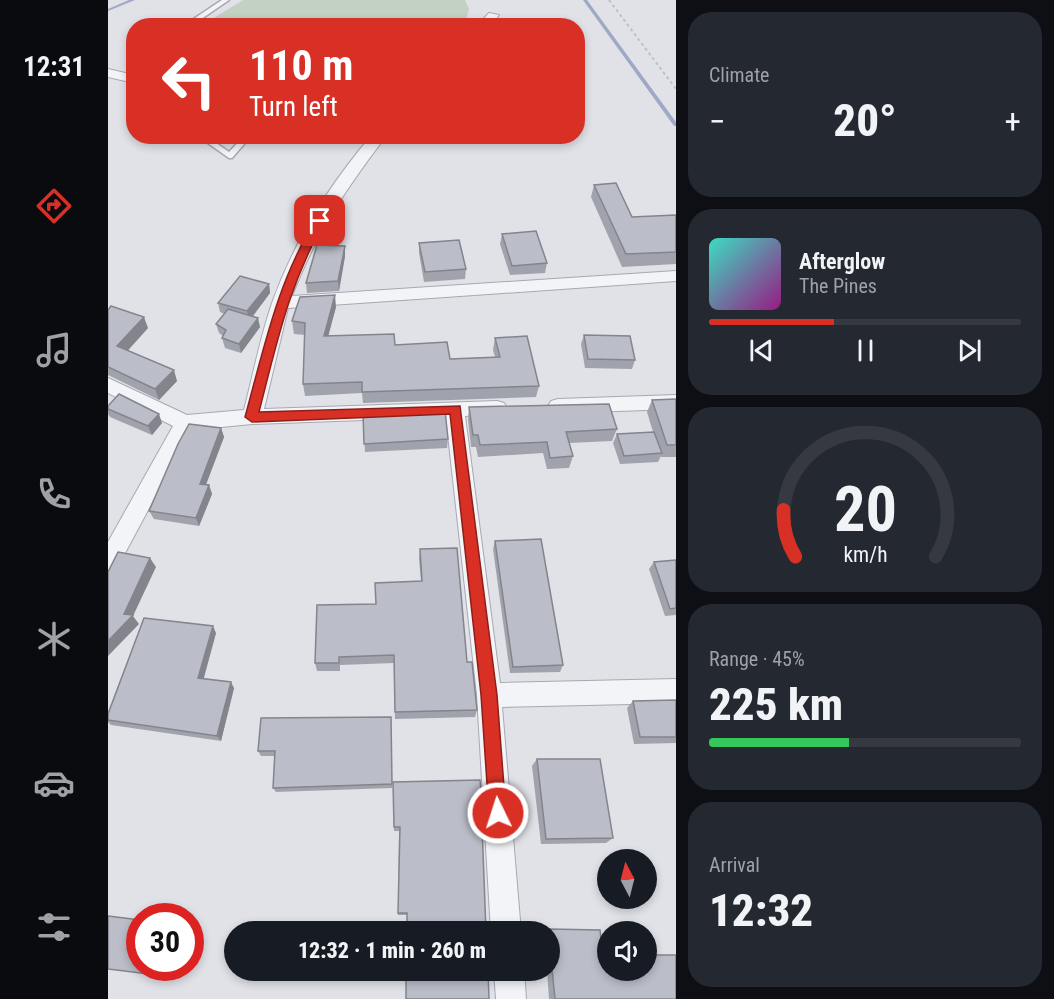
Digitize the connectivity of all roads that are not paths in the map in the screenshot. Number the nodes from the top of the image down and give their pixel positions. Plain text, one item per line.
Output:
1 (226, 0) edge
2 (493, 15) dead end
3 (198, 18) edge
4 (490, 18) edge
5 (108, 73) edge
6 (126, 77) edge
7 (213, 144) edge
8 (241, 144) edge
9 (373, 144) edge
10 (676, 276) edge
11 (281, 303) junction
12 (108, 385) edge
13 (676, 402) edge
14 (513, 407) edge
15 (537, 407) edge
16 (455, 410) junction
17 (252, 417) junction
18 (185, 423) junction
19 (108, 563) edge
20 (676, 692) edge
21 (489, 695) junction
22 (505, 921) edge
23 (510, 981) edge
24 (511, 999) edge

1 - 3 lane
2 - 4 street
5 - 6 street
7 - 8 lane
9 - 11 street
10 - 11 street
11 - 17 street
12 - 18 street
13 - 15 street
14 - 16 street
16 - 17 street
16 - 21 street
17 - 18 street
18 - 19 street
20 - 21 street
21 - 22 street
23 - 24 street

